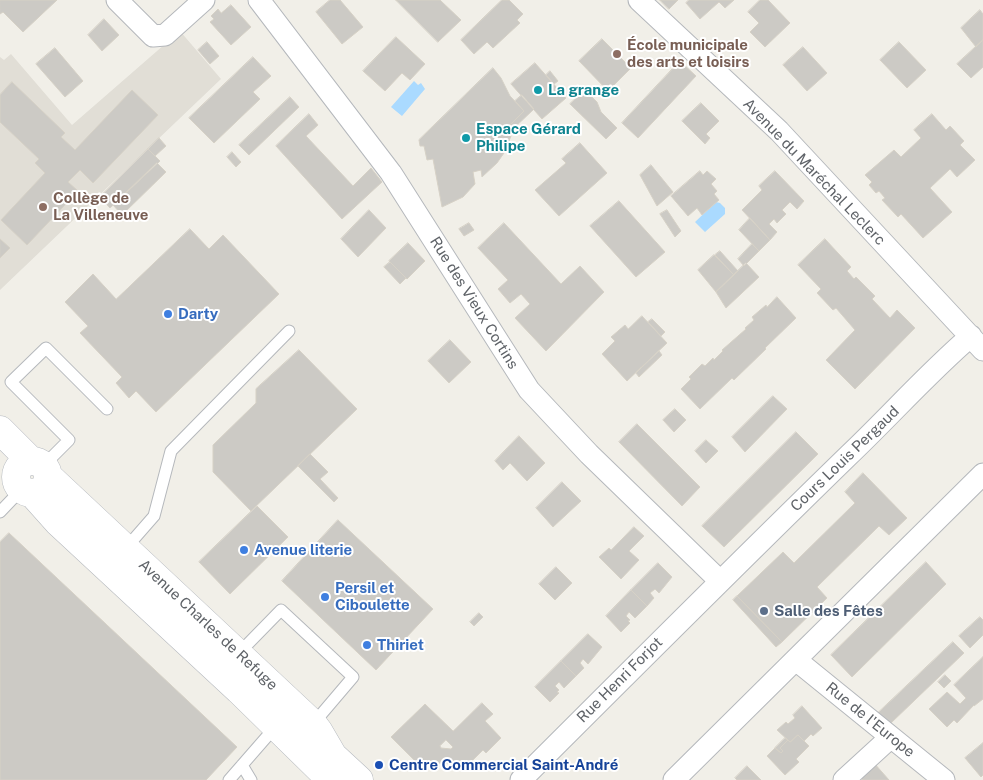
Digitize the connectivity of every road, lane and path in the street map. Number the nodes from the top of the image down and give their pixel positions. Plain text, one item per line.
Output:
1 (117, 0) edge
2 (204, 0) edge
3 (259, 0) edge
4 (639, 0) edge
5 (289, 331) dead end
6 (977, 343) edge
7 (107, 409) dead end
8 (0, 430) edge
9 (983, 474) edge
10 (28, 476) edge
11 (0, 512) edge
12 (126, 548) junction
13 (720, 581) junction
14 (238, 654) junction
15 (796, 660) junction
16 (284, 715) junction
17 (313, 724) junction
18 (891, 737) junction
19 (242, 766) junction
20 (229, 780) edge
21 (251, 780) edge
22 (331, 780) edge
23 (359, 780) edge
24 (521, 780) edge
25 (674, 780) edge
26 (844, 780) edge
27 (944, 780) edge

1 - 2 street
3 - 13 street, Rue des Vieux Cortins
4 - 6 street, Avenue du Maréchal Leclerc
5 - 12 lane
6 - 13 street, Cours Louis Pergaud
7 - 10 lane
8 - 10 street, Avenue Charles de Refuge
9 - 15 street
10 - 11 lane
10 - 12 street, Avenue Charles de Refuge
10 - 16 street, Avenue Charles de Refuge
12 - 14 street, Avenue Charles de Refuge
13 - 24 street, Rue Henri Forjot
14 - 16 street, Avenue Charles de Refuge
14 - 17 lane
15 - 18 street, Rue de l'Europe
15 - 25 street
16 - 17 street, Avenue Charles de Refuge
16 - 19 lane
16 - 22 street, Avenue Charles de Refuge
17 - 23 street, Avenue Charles de Refuge
18 - 26 street
18 - 27 street, Rue de l'Europe
19 - 20 lane
19 - 21 lane

